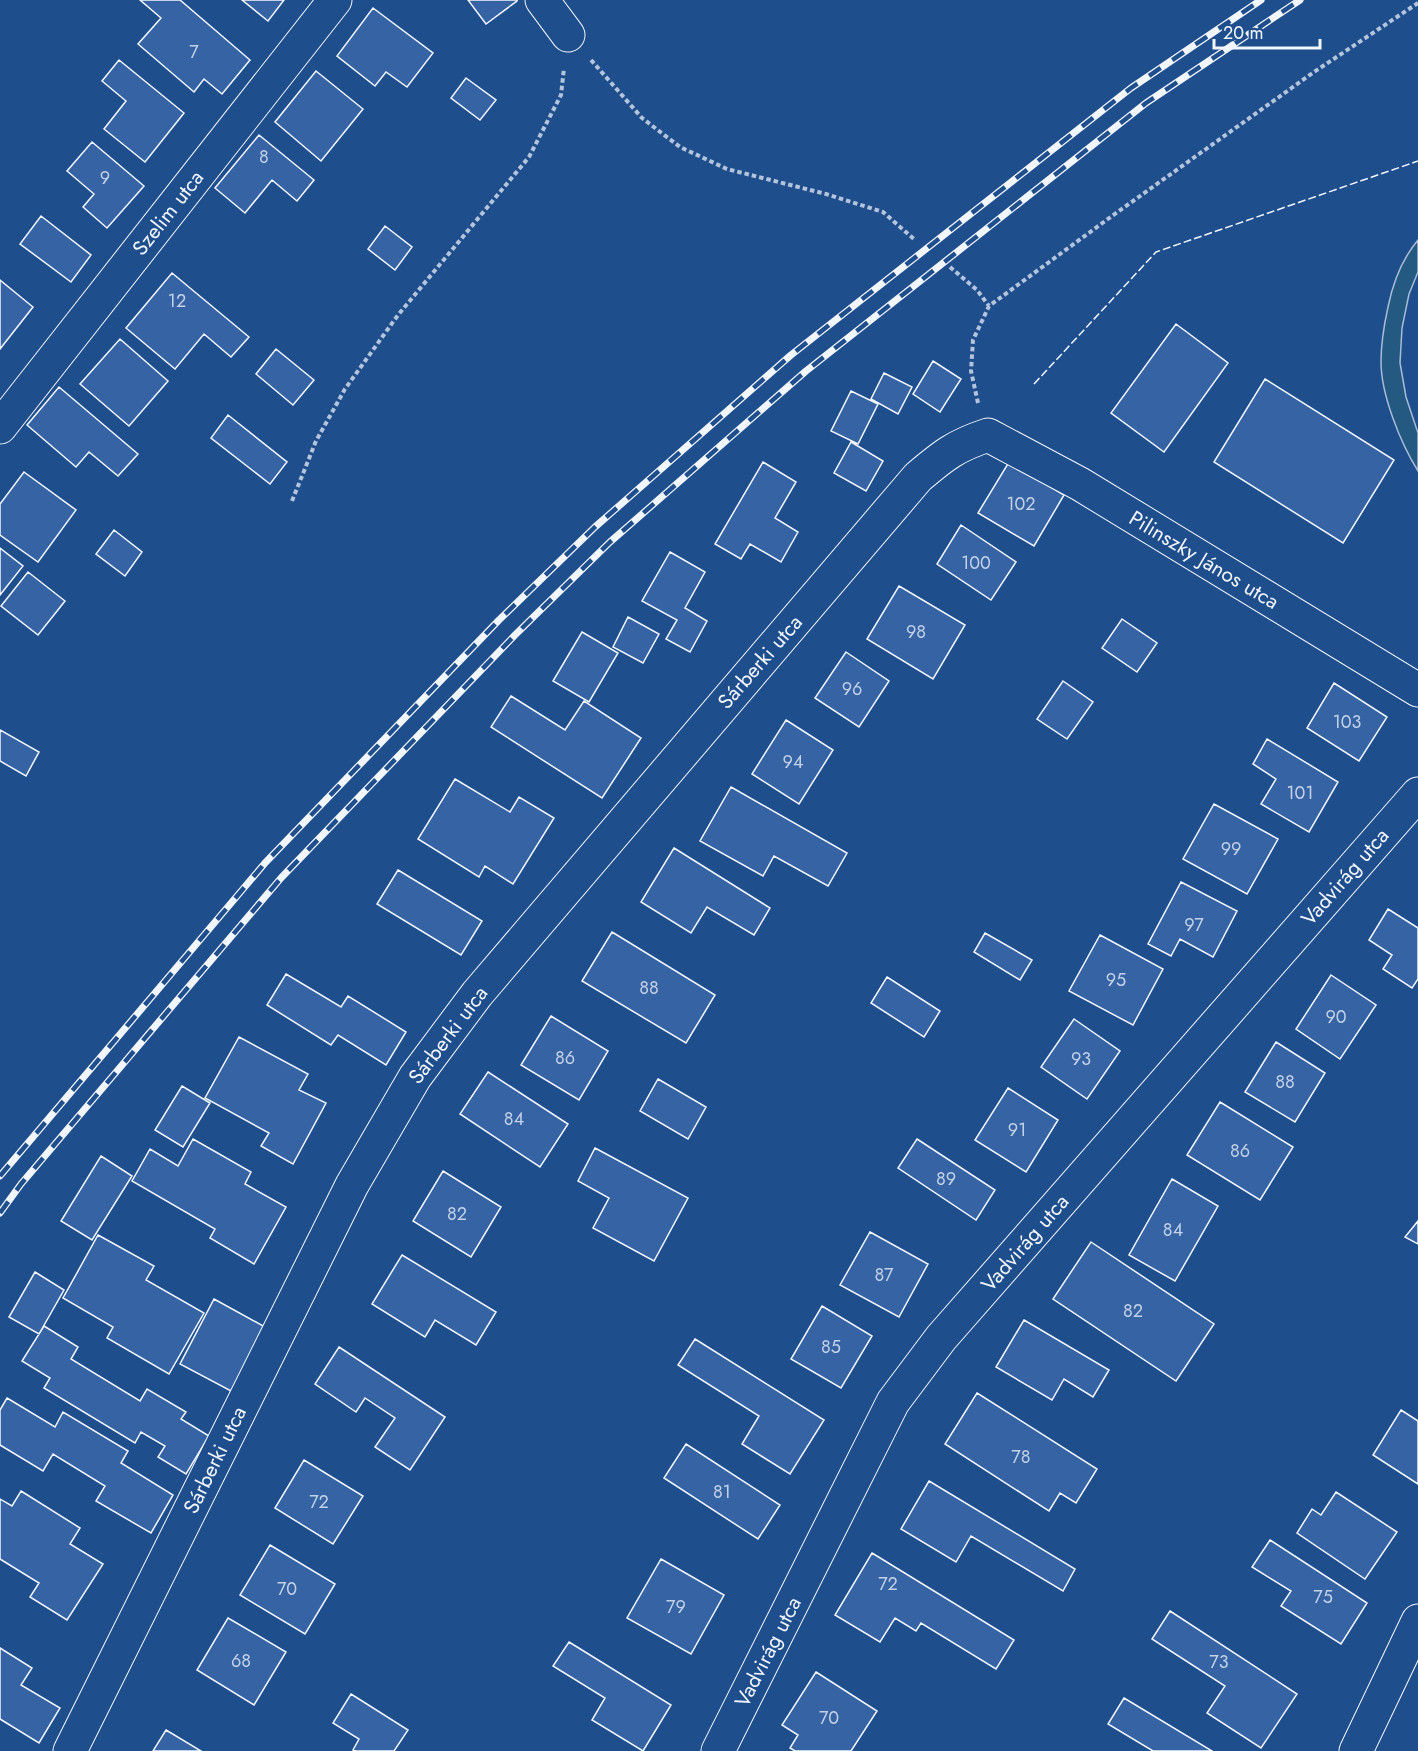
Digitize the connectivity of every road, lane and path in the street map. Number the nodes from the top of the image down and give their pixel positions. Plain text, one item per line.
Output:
1 (336, 0) edge
2 (542, 0) edge
3 (1418, 3) edge
4 (568, 35) junction
5 (915, 240) dead end
6 (950, 267) dead end
7 (989, 306) junction
8 (0, 427) edge
9 (987, 435) junction
10 (292, 501) dead end
11 (1418, 690) edge
12 (1418, 794) edge
13 (1418, 1621) edge
14 (70, 1751) edge
15 (718, 1751) edge
16 (1356, 1751) edge

1 - 8 street, Szelim utca
2 - 4 street
3 - 7 path
4 - 5 path
4 - 10 path
6 - 7 path
7 - 9 path
9 - 11 street, Pilinszky János utca
9 - 14 street, Sárberki utca
12 - 15 street, Vadvirág utca
13 - 16 street

